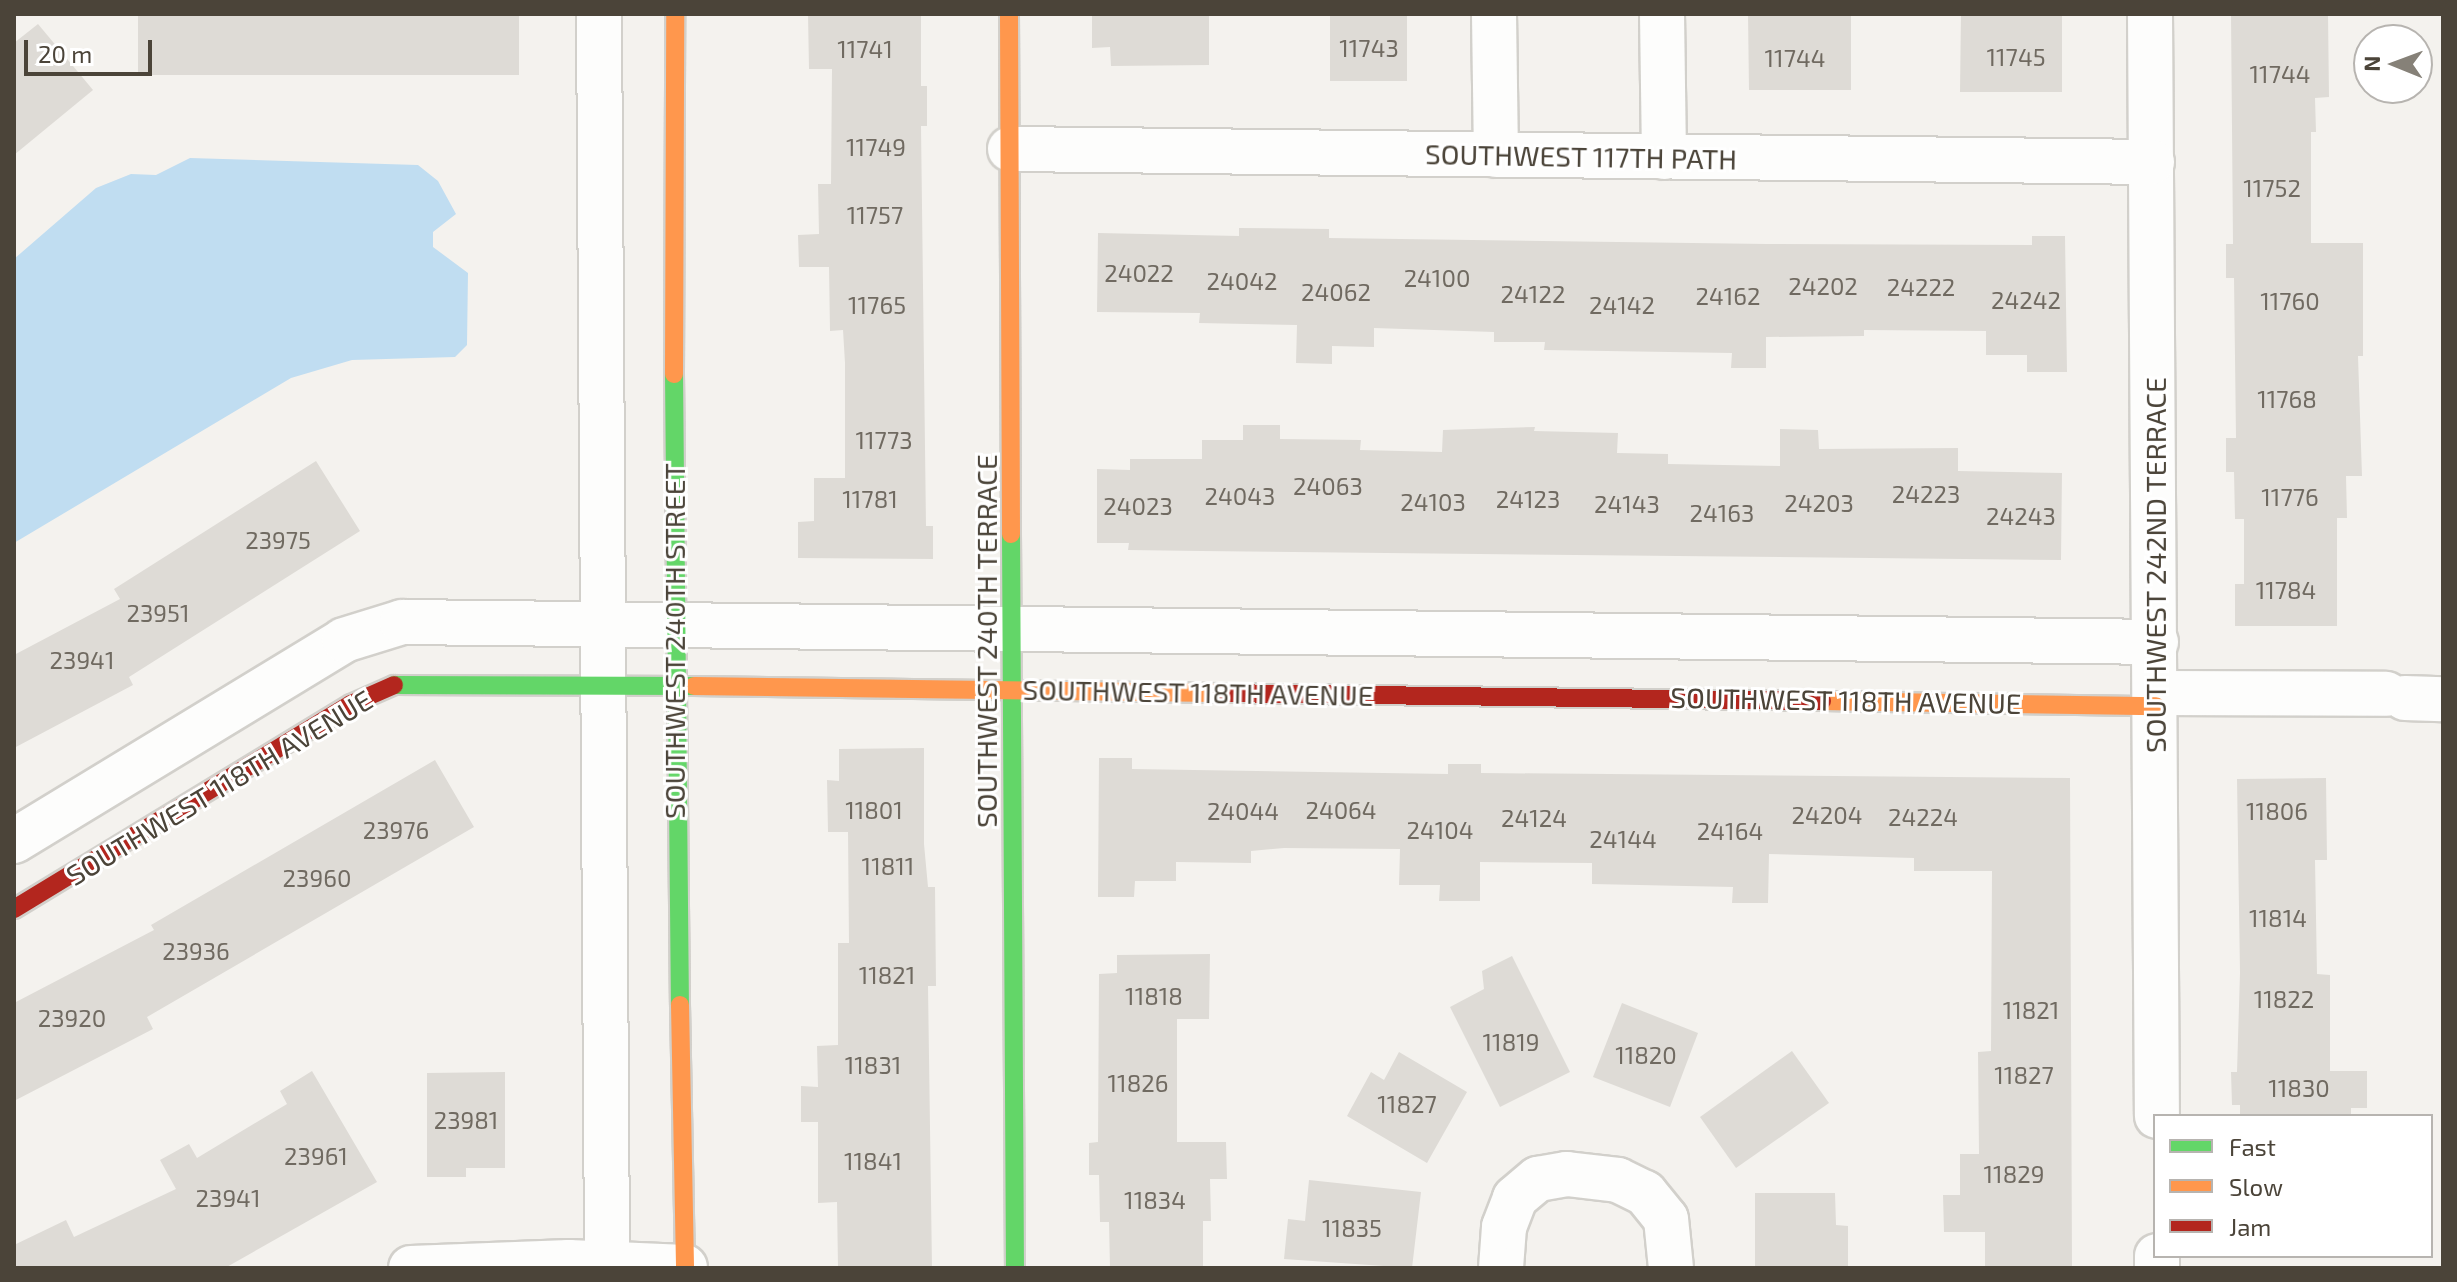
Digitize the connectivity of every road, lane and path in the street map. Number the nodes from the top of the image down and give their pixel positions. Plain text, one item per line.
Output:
1 (599, 14) edge
2 (675, 14) edge
3 (1009, 14) edge
4 (1494, 14) edge
5 (1662, 14) edge
6 (2150, 14) edge
7 (1010, 149) junction
8 (1496, 155) junction
9 (1664, 157) junction
10 (2152, 162) junction
11 (600, 624) junction
12 (672, 625) junction
13 (1014, 630) junction
14 (2156, 642) junction
15 (600, 683) junction
16 (673, 684) junction
17 (1014, 690) junction
18 (2411, 697) edge
19 (2156, 699) junction
20 (14, 841) edge
21 (14, 909) edge
22 (2157, 1114) edge
23 (607, 1266) edge
24 (411, 1268) edge
25 (685, 1268) edge
26 (1015, 1268) edge
27 (1501, 1268) edge
28 (1671, 1268) edge

1 - 11 street
2 - 12 street, SOUTHWEST 240TH STREET
3 - 7 street, SOUTHWEST 240TH TERRACE
4 - 8 street
5 - 9 street
6 - 10 street, SOUTHWEST 242ND TERRACE
7 - 8 street, SOUTHWEST 117TH PATH
7 - 13 street, SOUTHWEST 240TH TERRACE
8 - 9 street, SOUTHWEST 117TH PATH
9 - 10 street, SOUTHWEST 117TH PATH
10 - 14 street, SOUTHWEST 242ND TERRACE
11 - 12 street, SOUTHWEST 118TH AVENUE
11 - 15 street
11 - 20 street, SOUTHWEST 118TH AVENUE
12 - 13 street, SOUTHWEST 118TH AVENUE
12 - 16 street, SOUTHWEST 240TH STREET
13 - 14 street, SOUTHWEST 118TH AVENUE
13 - 17 street, SOUTHWEST 240TH TERRACE
14 - 19 street, SOUTHWEST 242ND TERRACE
15 - 16 street, SOUTHWEST 118TH AVENUE
15 - 21 street, SOUTHWEST 118TH AVENUE
15 - 23 street
16 - 17 street, SOUTHWEST 118TH AVENUE
16 - 25 street, SOUTHWEST 240TH STREET
17 - 19 street, SOUTHWEST 118TH AVENUE
17 - 26 street, SOUTHWEST 240TH TERRACE
18 - 19 street
19 - 22 street, SOUTHWEST 242ND TERRACE
23 - 24 street
23 - 25 street
27 - 28 street

